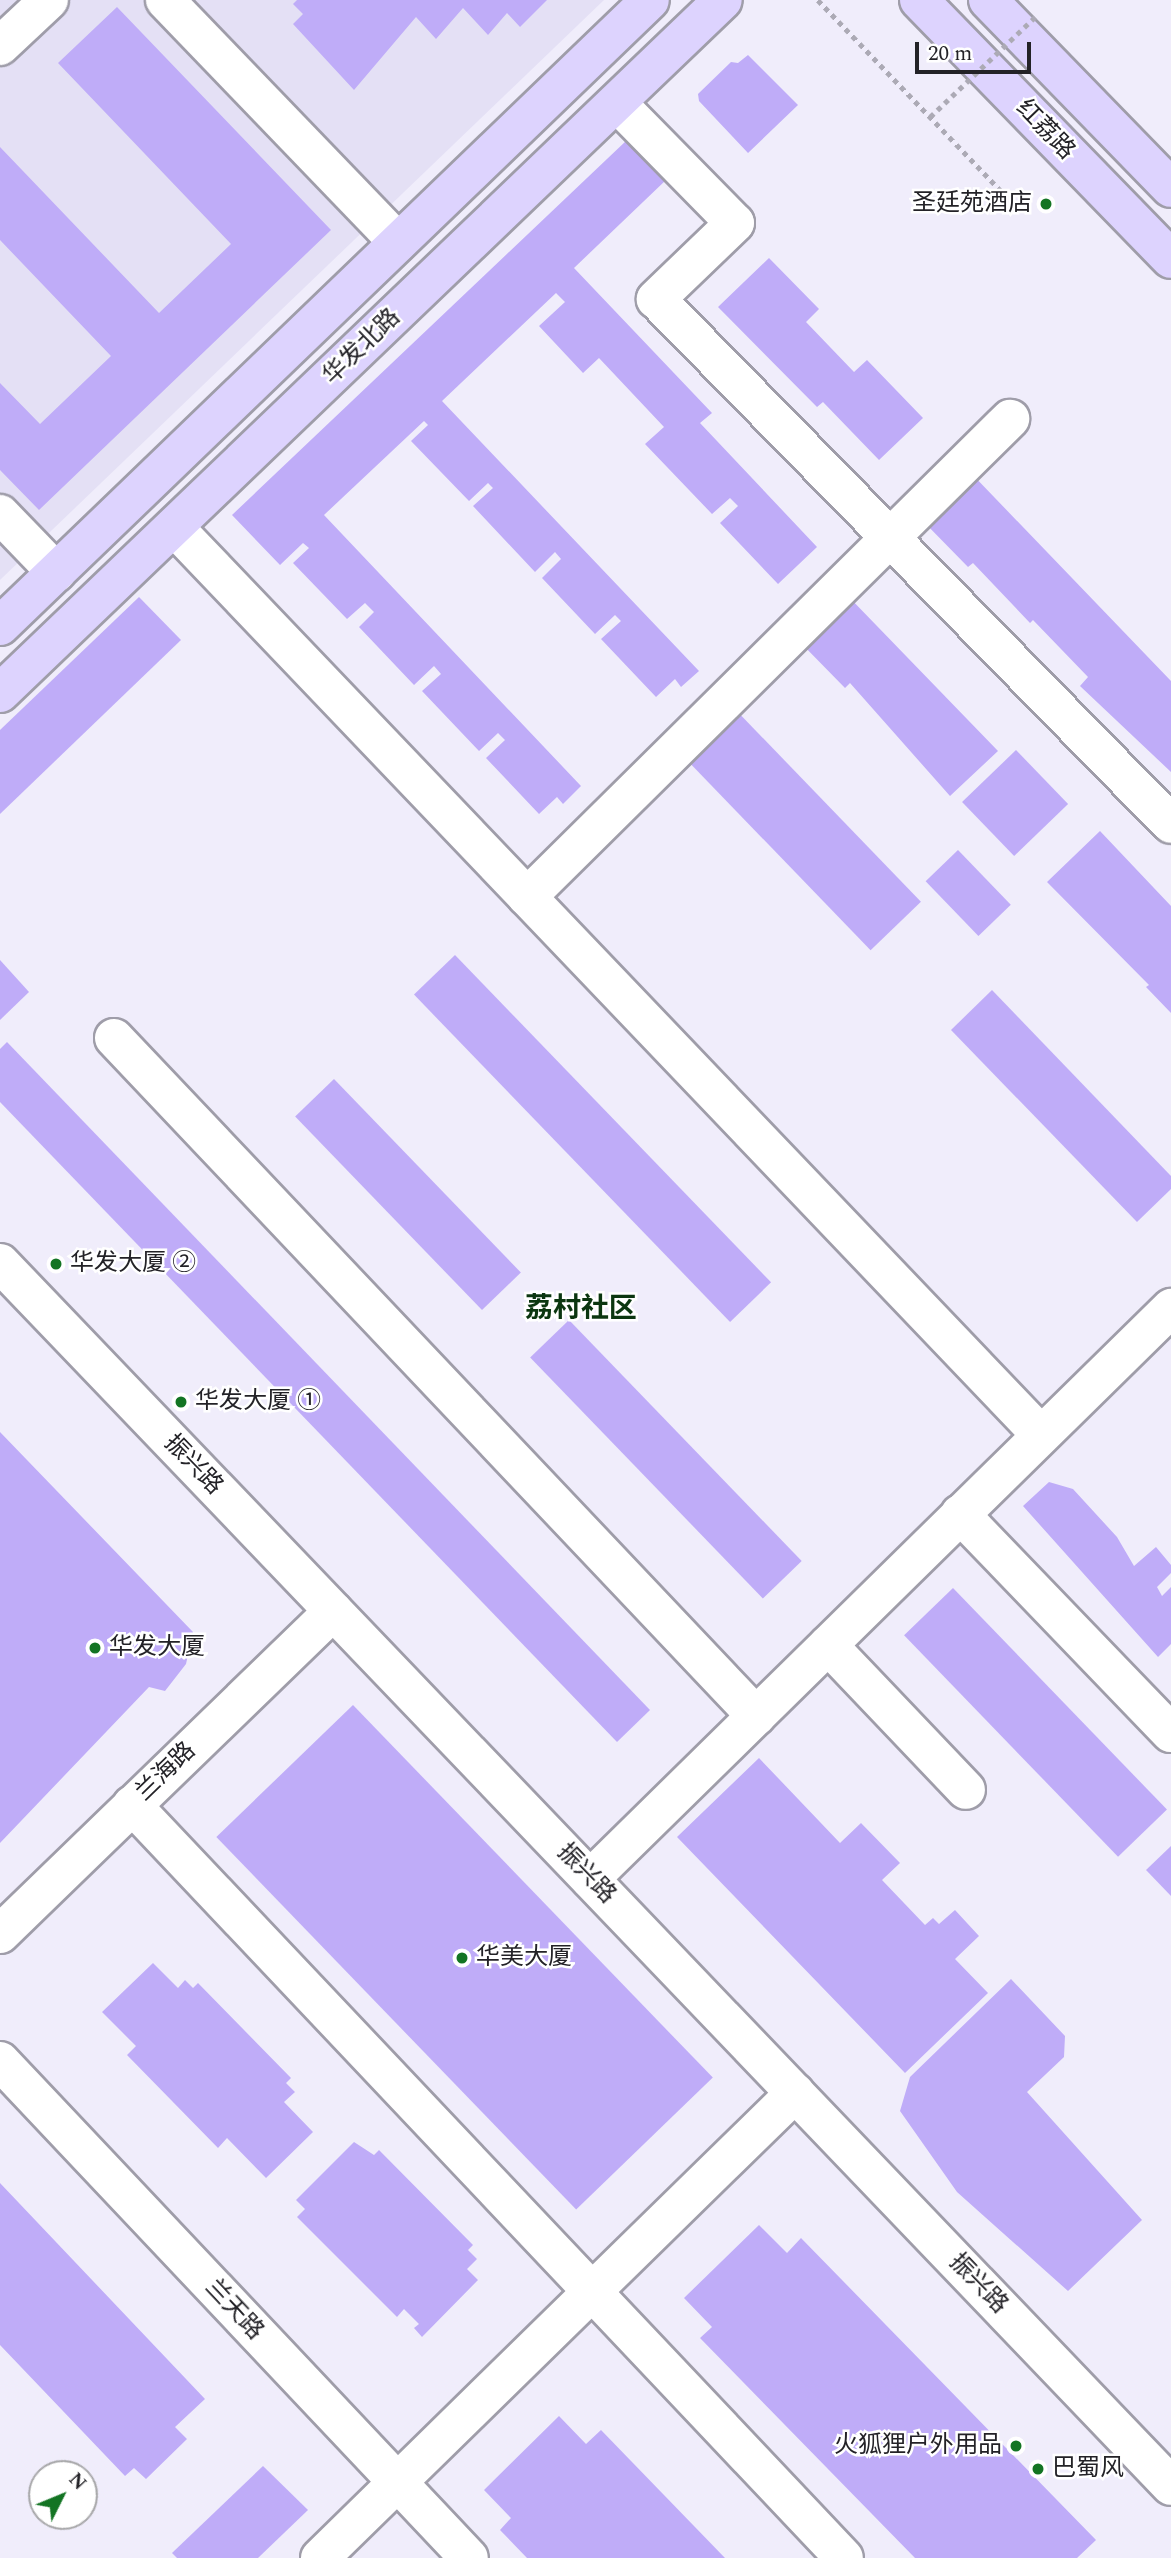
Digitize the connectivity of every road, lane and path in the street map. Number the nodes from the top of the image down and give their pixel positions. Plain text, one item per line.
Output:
1 (49, 0) edge
2 (165, 0) edge
3 (650, 0) edge
4 (723, 0) edge
5 (818, 0) edge
6 (988, 0) edge
7 (922, 6) edge
8 (1036, 16) dead end
9 (0, 46) edge
10 (617, 103) junction
11 (930, 117) junction
12 (1166, 178) edge
13 (1006, 196) dead end
14 (398, 242) junction
15 (1171, 260) edge
16 (1010, 419) dead end
17 (0, 514) edge
18 (174, 527) junction
19 (890, 538) junction
20 (56, 572) junction
21 (0, 626) edge
22 (0, 693) edge
23 (1171, 824) edge
24 (527, 897) junction
25 (114, 1038) dead end
26 (0, 1263) edge
27 (1171, 1308) edge
28 (1041, 1435) junction
29 (960, 1514) junction
30 (333, 1611) junction
31 (828, 1645) junction
32 (756, 1716) junction
33 (1171, 1733) edge
34 (966, 1790) dead end
35 (132, 1805) junction
36 (590, 1879) junction
37 (0, 1934) edge
38 (0, 2061) edge
39 (795, 2094) junction
40 (592, 2292) junction
41 (397, 2482) junction
42 (1171, 2486) edge
43 (320, 2558) edge
44 (469, 2558) edge
45 (844, 2558) edge

1 - 9 street
2 - 14 street
3 - 14 main road, 华发北路
4 - 10 main road, 华发北路
5 - 11 path
6 - 12 main road, 红荔路
7 - 15 main road, 红荔路
8 - 11 path, bridge
10 - 18 main road, 华发北路
10 - 19 street
11 - 13 path
14 - 20 main road, 华发北路
16 - 19 street
17 - 20 street
18 - 22 main road, 华发北路
18 - 24 street
19 - 23 street
19 - 24 street
20 - 21 main road, 华发北路
24 - 28 street
25 - 32 street
26 - 30 street, 振兴路
27 - 28 street
28 - 29 street
29 - 31 street
29 - 33 street
30 - 35 street, 兰海路
30 - 36 street, 振兴路
31 - 32 street
31 - 34 street
32 - 36 street
35 - 37 street, 兰海路
35 - 40 street
36 - 39 street, 振兴路
38 - 41 street, 兰天路
39 - 40 street
39 - 42 street, 振兴路
40 - 41 street
40 - 45 street
41 - 43 street
41 - 44 street, 兰天路

